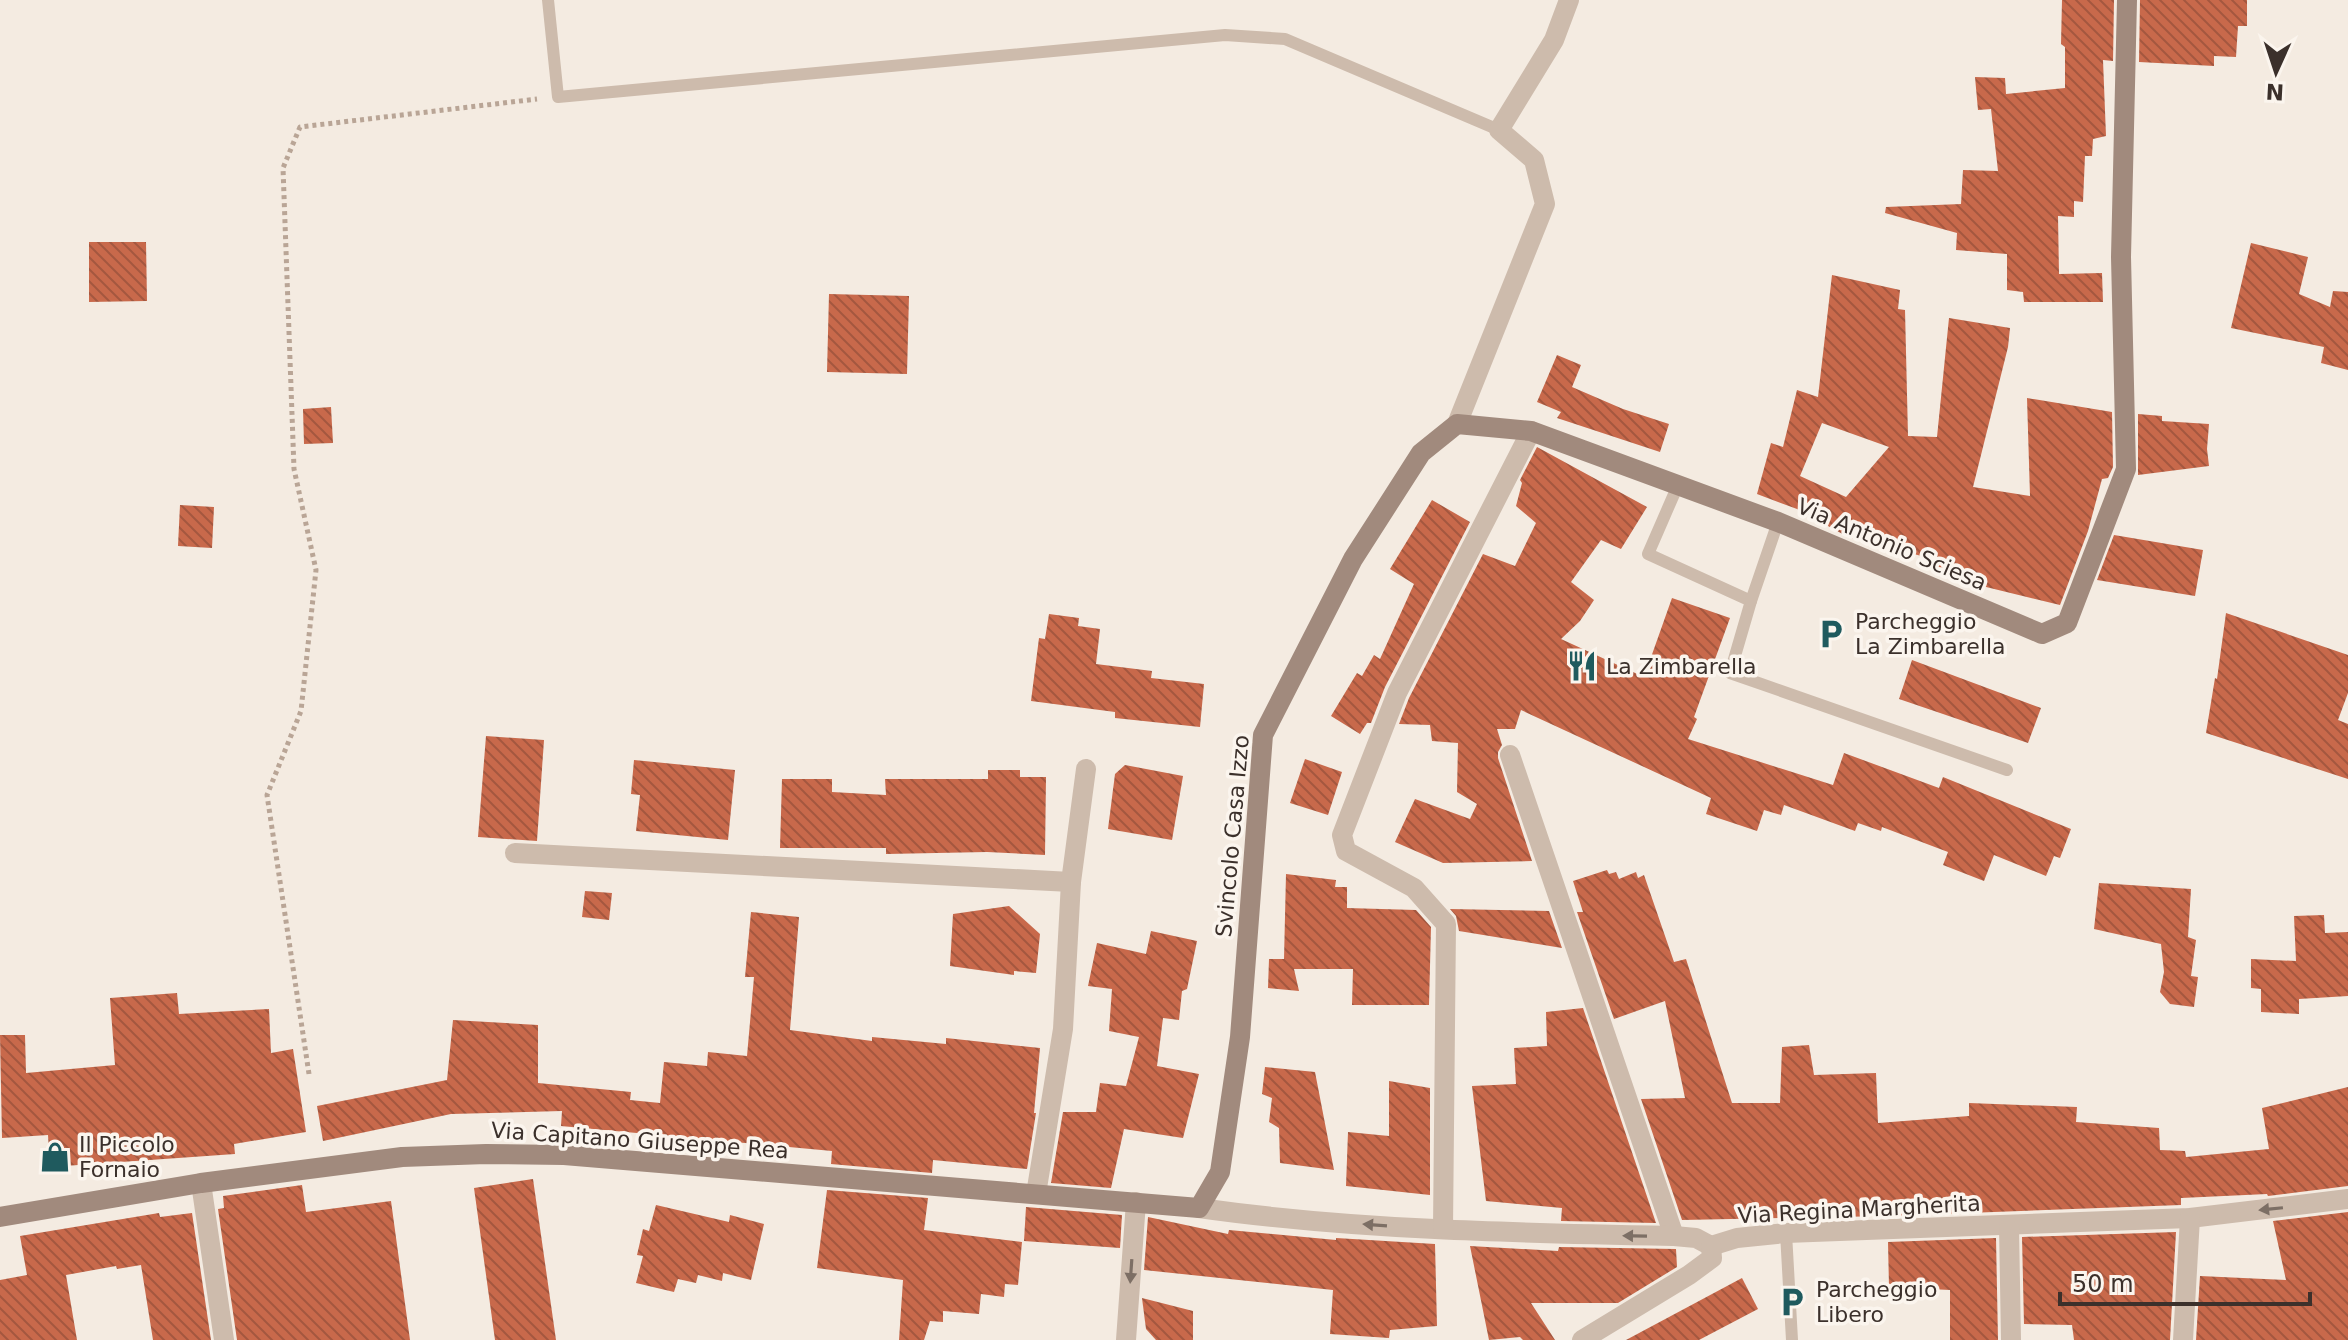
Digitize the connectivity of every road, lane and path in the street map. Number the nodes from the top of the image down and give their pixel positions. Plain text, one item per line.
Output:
1 (548, 0) edge
2 (1569, 0) edge
3 (2127, 0) edge
4 (558, 97) junction
5 (1499, 130) junction
6 (1457, 424) junction
7 (1531, 431) junction
8 (1678, 485) junction
9 (1778, 522) junction
10 (1751, 601) junction
11 (1510, 755) dead end
12 (1086, 769) dead end
13 (2007, 770) dead end
14 (515, 853) dead end
15 (1071, 882) junction
16 (309, 1074) dead end
17 (201, 1183) junction
18 (1036, 1194) junction
19 (2348, 1199) edge
20 (1136, 1202) junction
21 (1199, 1208) junction
22 (0, 1217) edge
23 (2190, 1218) junction
24 (2009, 1226) junction
25 (1443, 1228) junction
26 (1786, 1233) junction
27 (1674, 1236) junction
28 (1711, 1246) junction
29 (224, 1340) edge
30 (1126, 1340) edge
31 (1582, 1340) edge
32 (1792, 1340) edge
33 (2011, 1340) edge
34 (2183, 1340) edge

1 - 4 lane
2 - 5 street
3 - 9 street, Via Antonio Sciesa
4 - 5 lane
4 - 16 path
5 - 6 street
6 - 7 street, Via Antonio Sciesa
6 - 21 street, Svincolo Casa Izzo
7 - 8 street, Via Antonio Sciesa
7 - 25 street
8 - 9 street, Via Antonio Sciesa
8 - 10 lane
9 - 10 lane
10 - 13 lane
11 - 27 street
12 - 15 street
14 - 15 street
15 - 18 street
17 - 18 street, Via Capitano Giuseppe Rea
17 - 22 street, Via Capitano Giuseppe Rea
17 - 29 street
18 - 20 street, Via Capitano Giuseppe Rea
19 -> 23 street, Via Regina Margherita
20 - 21 street, Via Regina Margherita
20 -> 30 street
25 -> 21 street, Via Regina Margherita
23 - 24 street, Via Regina Margherita
23 - 34 street
24 - 26 street, Via Regina Margherita
24 - 33 street
27 -> 25 street, Via Regina Margherita
26 - 28 street, Via Regina Margherita
26 - 32 lane
27 - 28 street, Via Regina Margherita
28 - 31 street

